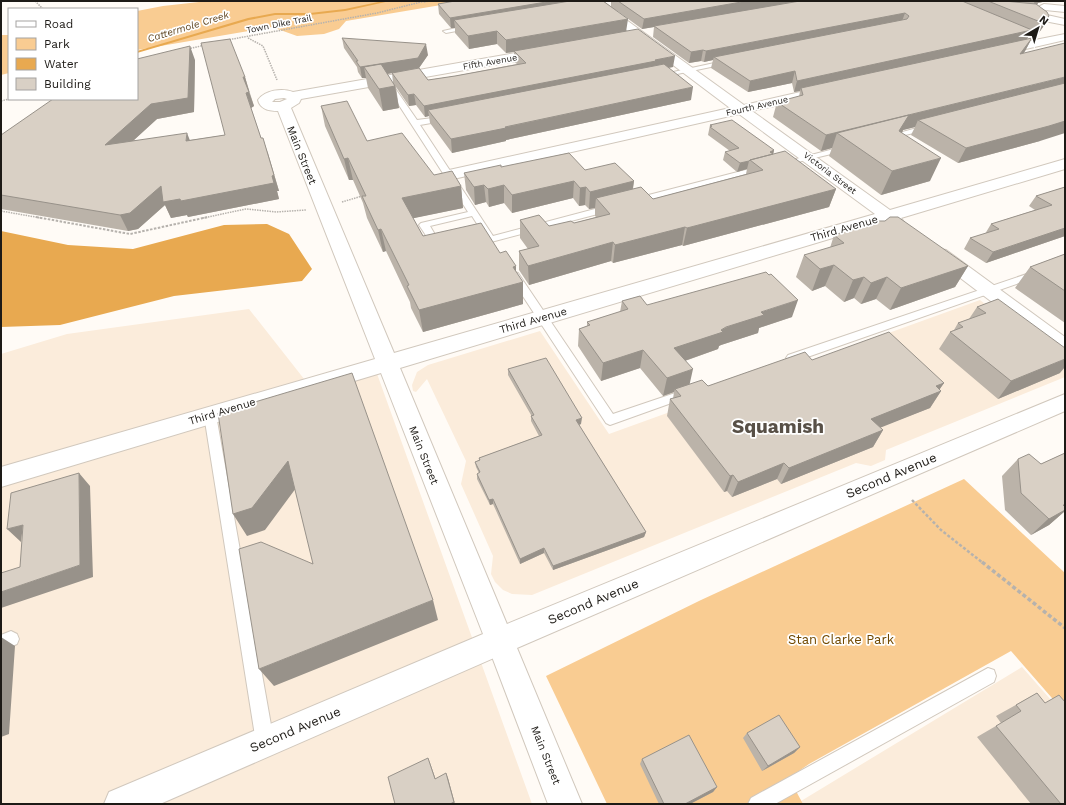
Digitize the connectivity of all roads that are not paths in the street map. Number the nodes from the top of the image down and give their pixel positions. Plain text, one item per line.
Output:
1 (599, 5) edge
2 (1064, 9) edge
3 (1064, 22) edge
4 (477, 26) edge
5 (446, 31) dead end
6 (654, 32) edge
7 (1021, 33) edge
8 (639, 34) junction
9 (624, 37) edge
10 (1065, 37) edge
11 (1042, 42) junction
12 (555, 50) edge
13 (1061, 50) edge
14 (988, 54) edge
15 (734, 61) edge
16 (687, 70) junction
17 (648, 78) edge
18 (387, 81) junction
19 (827, 90) edge
20 (285, 99) joint
21 (742, 110) junction
22 (454, 116) edge
23 (415, 124) junction
24 (935, 125) edge
25 (882, 138) edge
26 (852, 146) edge
27 (809, 157) junction
28 (1065, 164) edge
29 (449, 175) junction
30 (474, 213) junction
31 (887, 216) junction
32 (432, 238) edge
33 (1065, 264) edge
34 (508, 265) edge
35 (990, 291) junction
36 (542, 318) junction
37 (1065, 348) edge
38 (782, 361) edge
39 (387, 362) junction
40 (700, 389) edge
41 (1065, 402) edge
42 (210, 415) junction
43 (1, 477) edge
44 (500, 641) junction
45 (988, 676) dead end
46 (265, 742) junction
47 (121, 804) edge
48 (565, 804) edge
49 (757, 804) edge

1 - 8 street, Victoria Street
2 - 3 street
4 - 5 lane
6 - 8 street
7 - 11 street
8 - 9 street
8 - 16 street, Victoria Street
10 - 11 street
11 - 13 street
11 - 14 street
12 - 18 street, Fifth Avenue
15 - 16 lane
16 - 17 lane
16 - 21 street, Victoria Street
18 - 20 street, Fifth Avenue
18 - 23 lane
19 - 21 street, Fourth Avenue
20 - 39 street, Main Street
21 - 27 street, Victoria Street
21 - 29 street, Fourth Avenue
22 - 23 lane
23 - 29 lane
24 - 25 lane
26 - 27 lane
27 - 30 lane
27 - 31 street, Victoria Street
28 - 31 street, Third Avenue
29 - 30 lane
30 - 32 lane
31 - 35 street, Victoria Street
31 - 36 street, Third Avenue
33 - 35 lane
34 - 36 lane
35 - 37 street, Victoria Street
35 - 38 lane
36 - 39 street, Third Avenue
36 - 40 lane
39 - 42 street, Third Avenue
39 - 44 street, Main Street
41 - 44 street, Second Avenue
42 - 43 street, Third Avenue
42 - 46 lane
44 - 46 street, Second Avenue
44 - 48 street, Main Street
45 - 49 lane
46 - 47 street, Second Avenue

